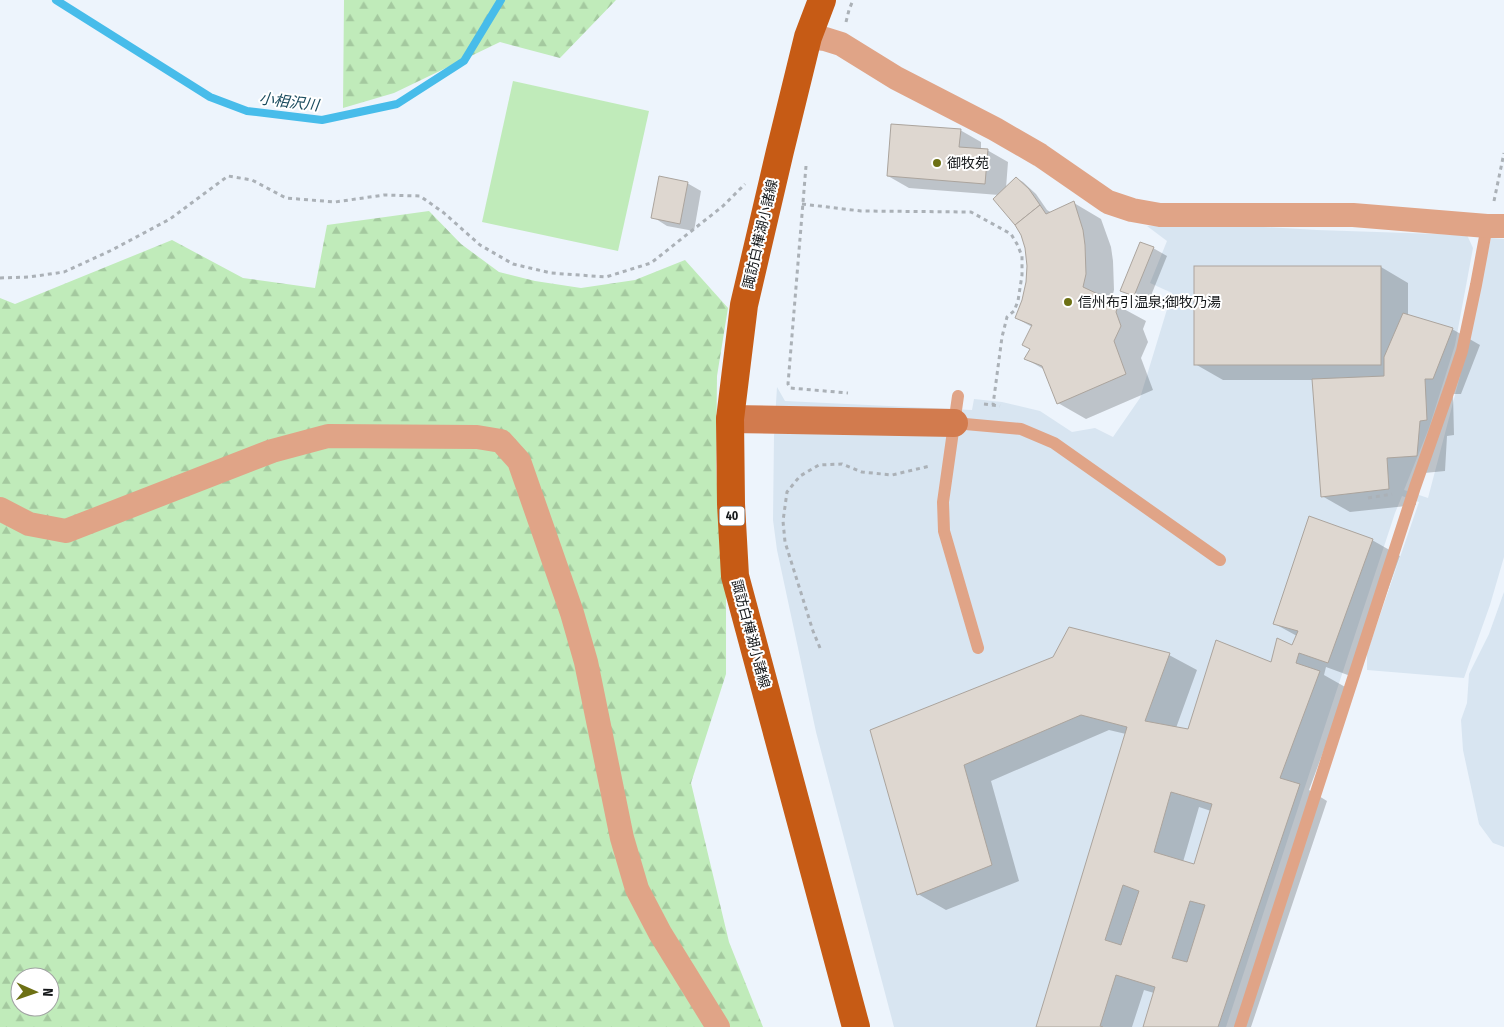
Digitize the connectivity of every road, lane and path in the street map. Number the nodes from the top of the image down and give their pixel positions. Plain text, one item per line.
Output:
1 (822, 0) edge
2 (808, 37) junction
3 (1504, 153) edge
4 (806, 158) dead end
5 (751, 178) dead end
6 (802, 204) junction
7 (1495, 226) edge
8 (0, 278) edge
9 (857, 394) dead end
10 (958, 396) dead end
11 (993, 405) dead end
12 (730, 419) junction
13 (954, 423) junction
14 (947, 462) junction
15 (1398, 493) dead end
16 (1368, 498) dead end
17 (0, 508) edge
18 (1220, 560) dead end
19 (820, 648) dead end
20 (978, 648) dead end
21 (718, 1027) edge
22 (856, 1027) edge
23 (1240, 1027) edge

1 - 2 main road, 諏訪白樺湖小諸線 / 40
2 - 7 street
2 - 12 main road, 諏訪白樺湖小諸線 / 40
3 - 7 path
4 - 6 path
5 - 8 path
6 - 9 path
6 - 11 path
7 - 23 lane
10 - 13 lane
12 - 13 street
12 - 22 main road, 諏訪白樺湖小諸線 / 40
13 - 14 lane
13 - 18 lane
14 - 19 path
14 - 20 lane
15 - 16 path
17 - 21 street

